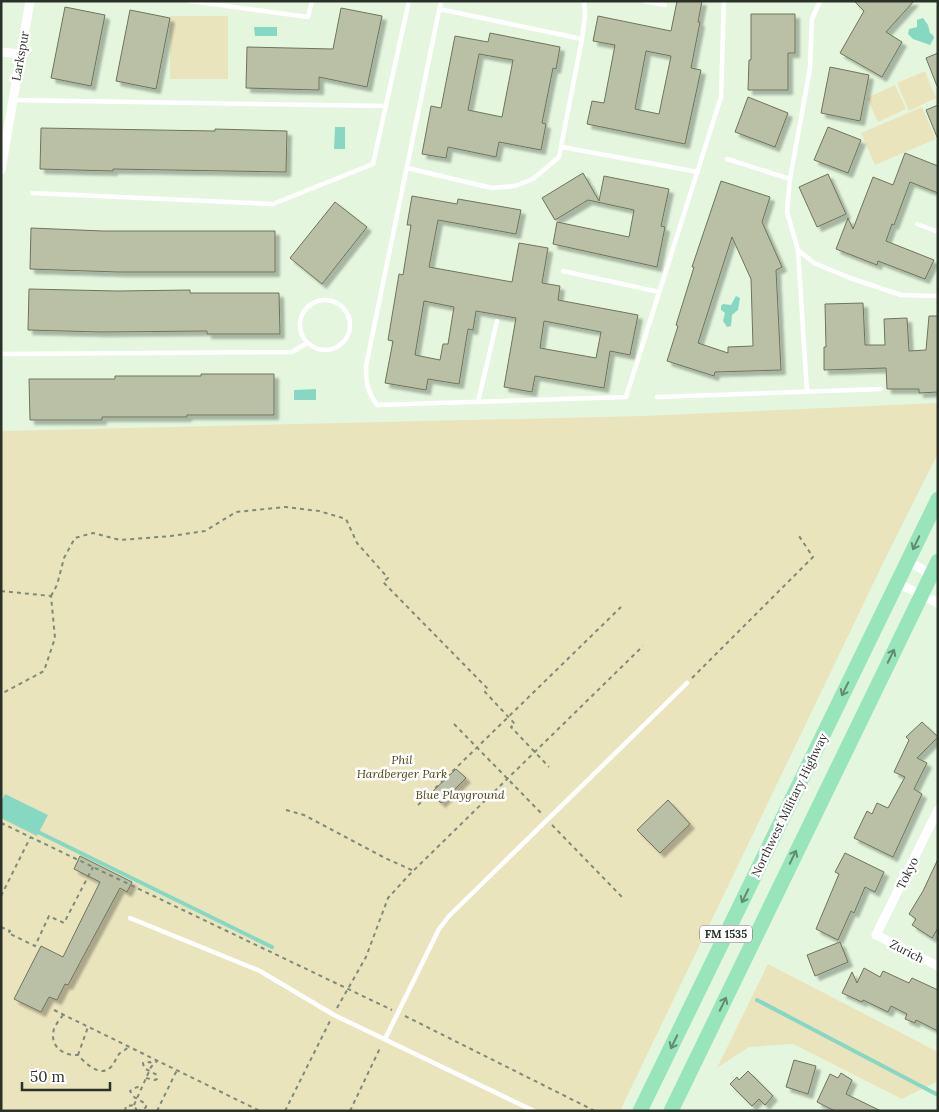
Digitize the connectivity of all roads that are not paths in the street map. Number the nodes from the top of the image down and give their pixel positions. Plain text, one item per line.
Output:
1 (30, 1) edge
2 (190, 1) edge
3 (312, 1) edge
4 (409, 1) edge
5 (441, 1) edge
6 (584, 1) edge
7 (643, 1) edge
8 (724, 1) edge
9 (820, 1) edge
10 (213, 3) edge
11 (665, 5) dead end
12 (439, 9) junction
13 (582, 39) junction
14 (1, 52) edge
15 (20, 54) junction
16 (12, 100) junction
17 (386, 106) junction
18 (562, 147) junction
19 (727, 159) dead end
20 (407, 168) junction
21 (1, 170) edge
22 (698, 172) junction
23 (790, 179) junction
24 (32, 193) dead end
25 (917, 224) dead end
26 (938, 232) edge
27 (798, 250) junction
28 (563, 272) dead end
29 (659, 292) junction
30 (938, 296) edge
31 (497, 321) dead end
32 (307, 343) junction
33 (1, 354) edge
34 (881, 389) dead end
35 (807, 392) junction
36 (657, 397) dead end
37 (478, 402) junction
38 (938, 499) edge
39 (907, 561) junction
40 (936, 571) edge
41 (896, 583) junction
42 (921, 595) junction
43 (938, 603) edge
44 (687, 683) road end
45 (938, 810) edge
46 (130, 918) dead end
47 (876, 935) joint
48 (938, 966) edge
49 (384, 1039) junction
50 (534, 1111) edge
51 (640, 1111) edge
52 (671, 1111) edge

1 - 15 street, Larkspur
2 - 10 lane
3 - 10 lane
4 - 17 lane
5 - 12 lane
6 - 13 lane
7 - 11 lane
8 - 22 lane
9 - 23 lane
12 - 13 lane
12 - 20 lane
13 - 18 lane
14 - 15 street
15 - 16 street, Larkspur
16 - 17 lane
16 - 21 street, Larkspur
17 - 24 lane
18 - 20 lane
18 - 22 lane
19 - 23 lane
20 - 37 lane
22 - 29 lane
23 - 27 lane
25 - 26 lane
27 - 30 lane
27 - 35 lane
28 - 29 lane
29 - 37 lane
31 - 37 lane
32 - 32 lane
32 - 33 lane
34 - 35 lane
35 - 36 lane
38 -> 39 main road, Northwest Military Highway / FM 1535
39 - 40 street
39 - 41 main road, Northwest Military Highway / FM 1535
40 - 42 main road, FM 1535
41 - 42 street
41 -> 51 main road, Northwest Military Highway / FM 1535
42 - 43 street
52 -> 42 main road, FM 1535
44 - 49 lane
45 - 47 street, Tokyo
46 - 49 lane
47 - 48 street, Zurich
49 - 50 lane

